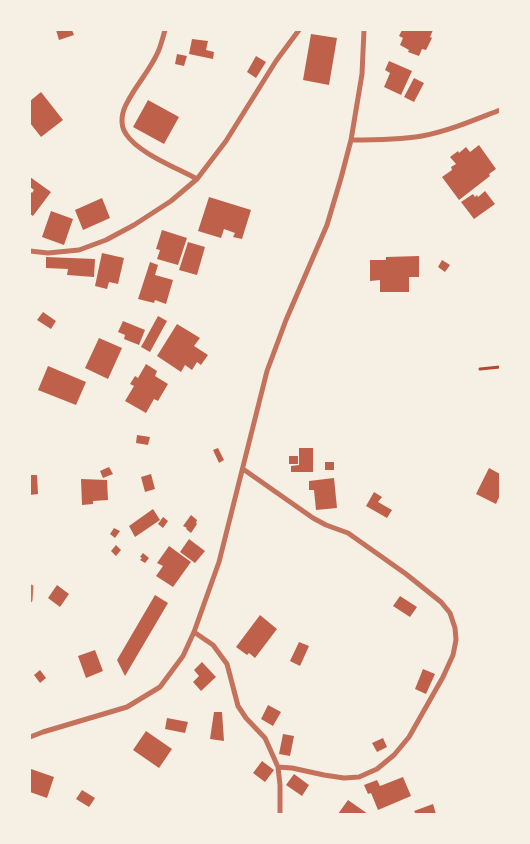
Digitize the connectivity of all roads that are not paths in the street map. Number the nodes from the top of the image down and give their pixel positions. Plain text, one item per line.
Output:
1 (165, 30) edge
2 (299, 30) edge
3 (364, 30) edge
4 (500, 110) edge
5 (351, 140) junction
6 (197, 179) junction
7 (30, 251) edge
8 (242, 469) junction
9 (30, 587) edge
10 (30, 600) edge
11 (194, 632) junction
12 (30, 737) edge
13 (278, 768) junction
14 (280, 814) edge

1 - 6 street
2 - 6 street
3 - 5 street
4 - 5 street
5 - 8 street
6 - 7 street
8 - 11 street
8 - 13 street
9 - 10 street
11 - 12 street
11 - 13 street
13 - 14 street

